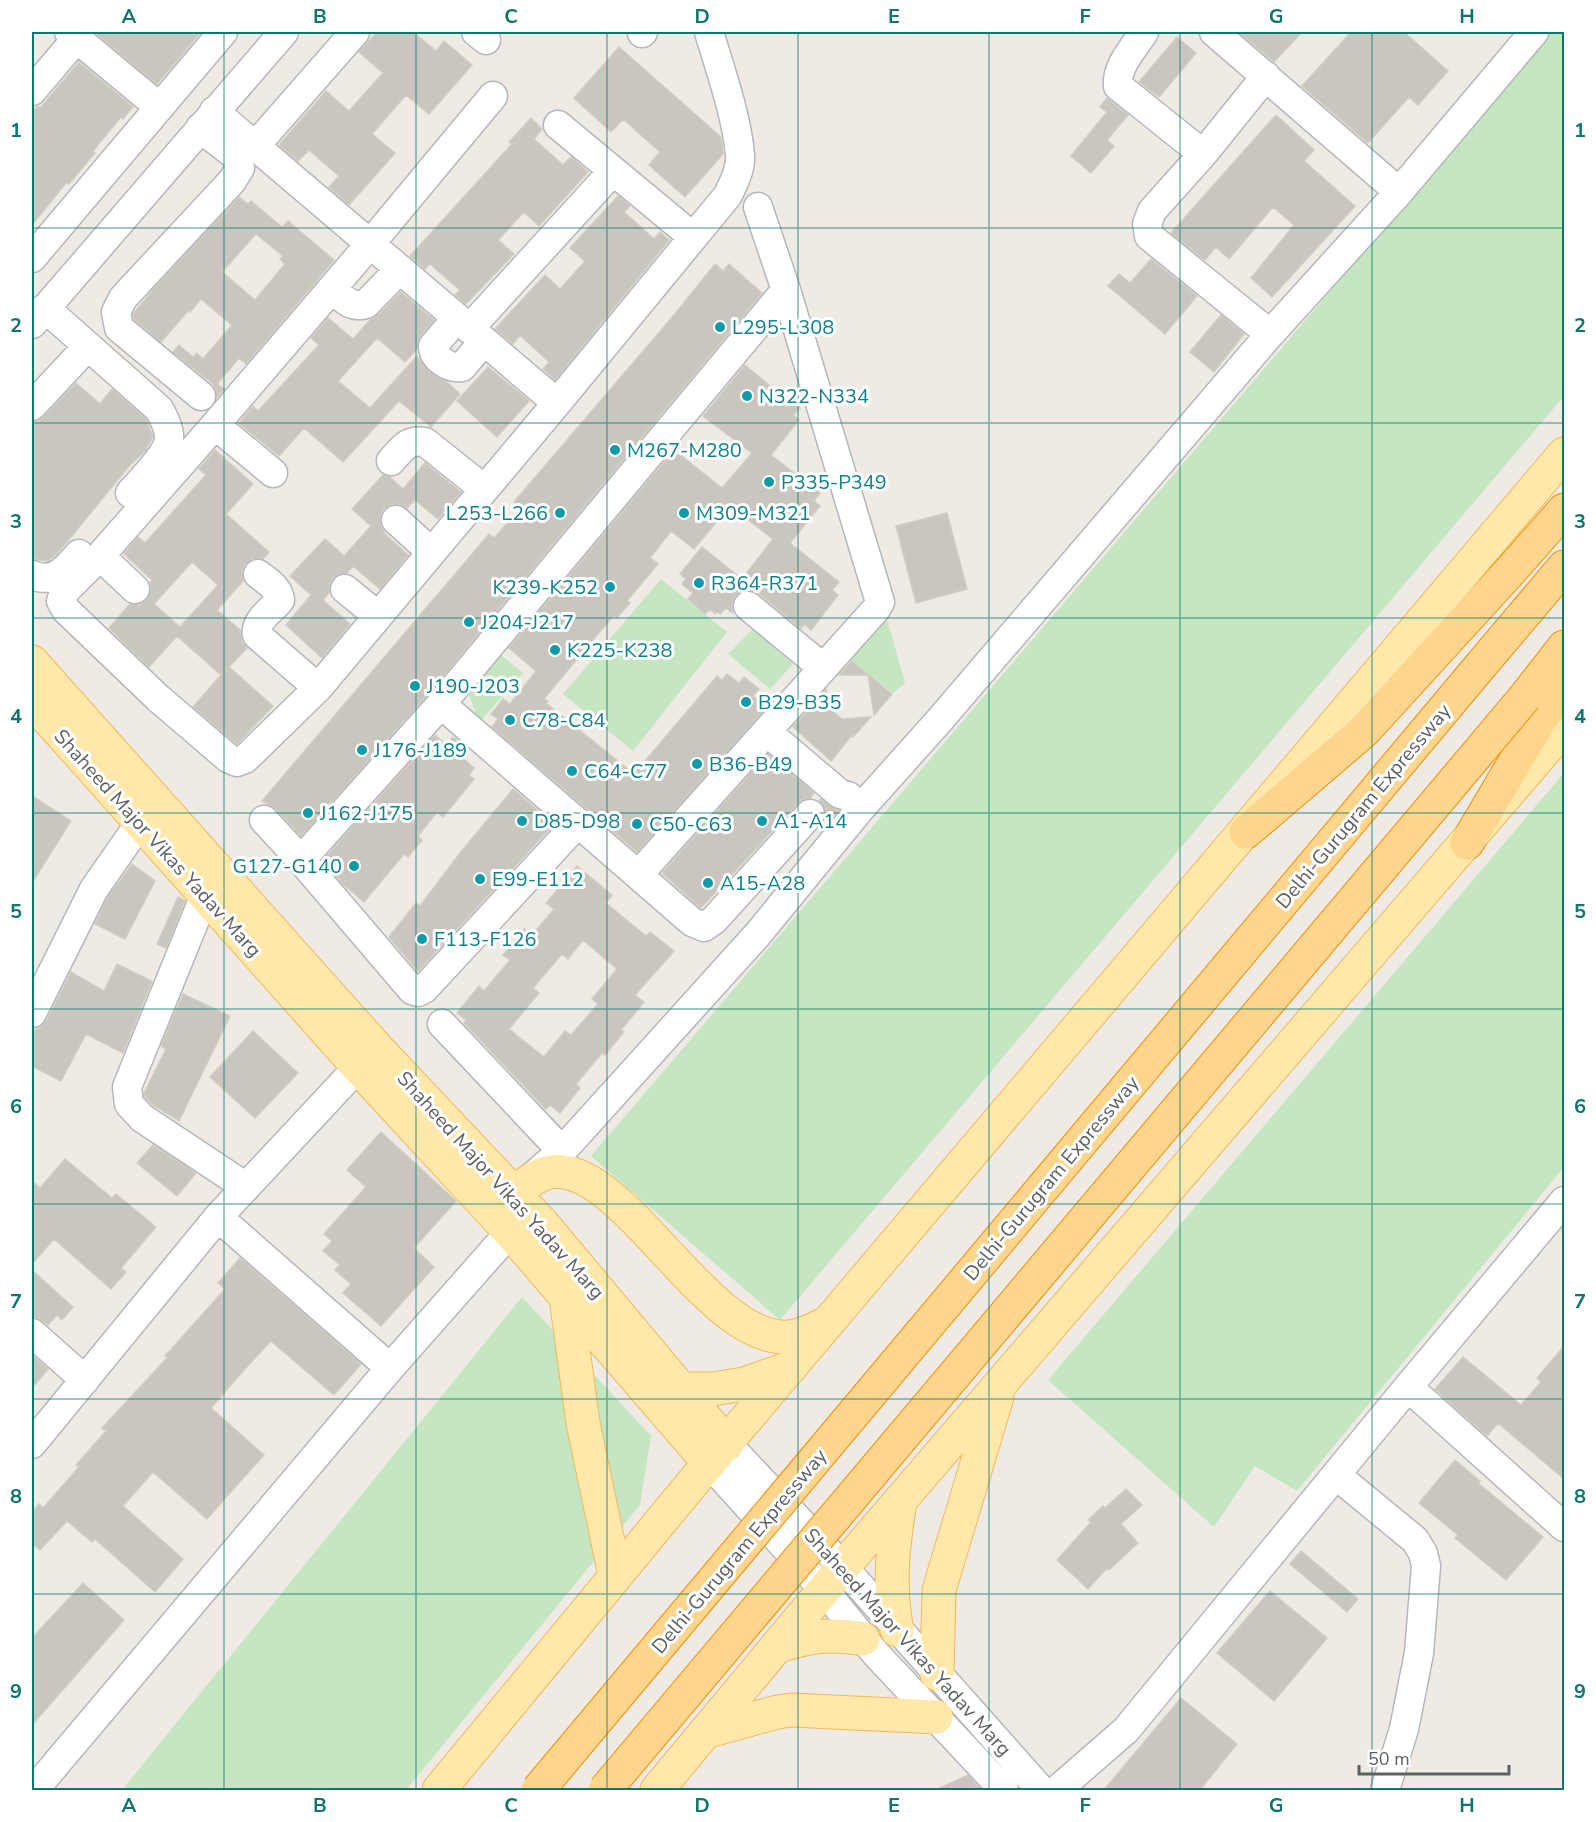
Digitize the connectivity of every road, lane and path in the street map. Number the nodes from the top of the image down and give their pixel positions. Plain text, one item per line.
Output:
1 (223, 32) edge
2 (284, 32) edge
3 (355, 32) edge
4 (709, 32) edge
5 (1144, 32) edge
6 (1214, 32) edge
7 (1534, 32) edge
8 (73, 35) edge
9 (1266, 76) junction
10 (32, 92) edge
11 (493, 96) dead end
12 (158, 106) junction
13 (207, 119) junction
14 (558, 125) dead end
15 (255, 146) junction
16 (1203, 154) junction
17 (613, 171) junction
18 (1399, 192) junction
19 (758, 207) dead end
20 (693, 237) junction
21 (370, 244) junction
22 (32, 258) edge
23 (400, 269) junction
24 (332, 289) junction
25 (786, 290) junction
26 (38, 316) edge
27 (470, 329) junction
28 (1270, 334) junction
29 (88, 346) junction
30 (201, 396) dead end
31 (557, 403) junction
32 (32, 406) edge
33 (215, 425) junction
34 (1564, 454) edge
35 (391, 461) dead end
36 (273, 473) dead end
37 (484, 489) junction
38 (1564, 510) edge
39 (396, 520) dead end
40 (431, 552) junction
41 (100, 556) junction
42 (1564, 567) edge
43 (258, 574) dead end
44 (32, 575) edge
45 (135, 589) dead end
46 (345, 589) dead end
47 (748, 606) dead end
48 (378, 616) junction
49 (1564, 647) edge
50 (32, 662) edge
51 (822, 667) junction
52 (1564, 687) edge
53 (318, 688) junction
54 (32, 701) edge
55 (441, 704) junction
56 (770, 728) junction
57 (1564, 728) edge
58 (855, 802) junction
59 (810, 814) dead end
60 (264, 820) dead end
61 (140, 823) junction
62 (578, 823) junction
63 (1246, 832) junction
64 (1467, 843) junction
65 (301, 860) junction
66 (638, 875) junction
67 (205, 895) junction
68 (32, 1013) edge
69 (442, 1024) dead end
70 (368, 1057) junction
71 (562, 1151) junction
72 (246, 1187) junction
73 (514, 1192) junction
74 (1564, 1201) edge
75 (218, 1217) junction
76 (510, 1232) junction
77 (566, 1298) junction
78 (830, 1322) junction
79 (32, 1333) edge
80 (390, 1368) junction
81 (791, 1368) junction
82 (85, 1380) junction
83 (1001, 1384) junction
84 (1408, 1387) junction
85 (672, 1399) junction
86 (32, 1444) edge
87 (718, 1454) junction
88 (1336, 1475) junction
89 (900, 1502) junction
90 (671, 1509) junction
91 (1560, 1514) edge
92 (615, 1575) junction
93 (833, 1578) junction
94 (897, 1630) junction
95 (863, 1639) junction
96 (776, 1647) junction
97 (937, 1674) junction
98 (936, 1718) junction
99 (705, 1732) junction
100 (36, 1779) edge
101 (440, 1791) edge
102 (538, 1791) edge
103 (605, 1791) edge
104 (657, 1791) edge
105 (1004, 1791) edge
106 (1041, 1791) edge
107 (1057, 1791) edge
108 (1384, 1791) edge

1 - 12 street
2 - 13 street
3 - 15 street
4 - 20 street
5 - 16 street
6 - 9 street
7 - 18 street
8 - 10 street
8 - 12 street
9 - 16 street
9 - 18 street
11 - 21 street
12 - 22 street
13 - 15 street
13 - 26 street
13 - 30 street
14 - 17 street
15 - 21 street
16 - 28 street
17 - 20 street
17 - 27 street
18 - 28 street
19 - 25 street
20 - 31 street
21 - 23 street
21 - 24 street
23 - 24 street
23 - 27 street
24 - 33 street
25 - 51 street
25 - 55 street
26 - 29 street
27 - 31 street
28 - 58 street
29 - 32 street
29 - 44 street
31 - 37 street
33 - 36 street
33 - 41 street
34 - 63 main road
35 - 37 street
37 - 40 street
38 - 63 highway
39 - 40 street
40 - 48 street
41 - 45 street
41 - 53 street
42 - 102 highway, Delhi-Gurugram Expressway, bridge
43 - 53 street
46 - 48 street
47 - 51 street
48 - 53 street
49 - 103 highway, bridge
50 - 70 main road, Shaheed Major Vikas Yadav Marg
51 - 56 street
52 - 64 highway
54 - 61 main road, Shaheed Major Vikas Yadav Marg
55 - 62 street
55 - 65 street
56 - 58 street
56 - 66 street
57 - 64 main road
58 - 71 street
59 - 66 street
60 - 65 street
61 - 67 main road, Shaheed Major Vikas Yadav Marg
61 - 68 street
62 - 65 street
62 - 66 street
63 - 78 main road
64 - 83 main road
67 - 70 main road, Shaheed Major Vikas Yadav Marg
67 - 72 street
69 - 71 street
70 - 72 street
70 - 73 main road, Shaheed Major Vikas Yadav Marg
70 - 76 main road, Shaheed Major Vikas Yadav Marg
71 - 73 street
72 - 75 street
73 - 78 main road
73 - 85 main road, Shaheed Major Vikas Yadav Marg
74 - 84 street
75 - 80 street
75 - 82 street
76 - 77 main road, Shaheed Major Vikas Yadav Marg
76 - 80 street
77 - 85 main road, Shaheed Major Vikas Yadav Marg
77 - 92 main road
78 - 81 main road
79 - 82 street
80 - 100 street
81 - 85 main road
81 - 87 main road
82 - 86 street
83 - 89 main road
83 - 97 main road
84 - 88 street
84 - 91 street
85 - 87 main road, Shaheed Major Vikas Yadav Marg
85 - 90 main road
87 - 90 main road
87 - 93 street, Shaheed Major Vikas Yadav Marg
88 - 107 street
88 - 108 street
89 - 93 main road
89 - 94 main road
90 - 92 main road
92 - 101 main road
93 - 94 street, Shaheed Major Vikas Yadav Marg
93 - 95 street, Shaheed Major Vikas Yadav Marg
93 - 96 main road
94 - 97 street, Shaheed Major Vikas Yadav Marg
95 - 96 main road
95 - 98 street, Shaheed Major Vikas Yadav Marg
96 - 99 main road
97 - 106 street, Shaheed Major Vikas Yadav Marg
98 - 99 main road
98 - 105 street, Shaheed Major Vikas Yadav Marg
99 - 104 main road

